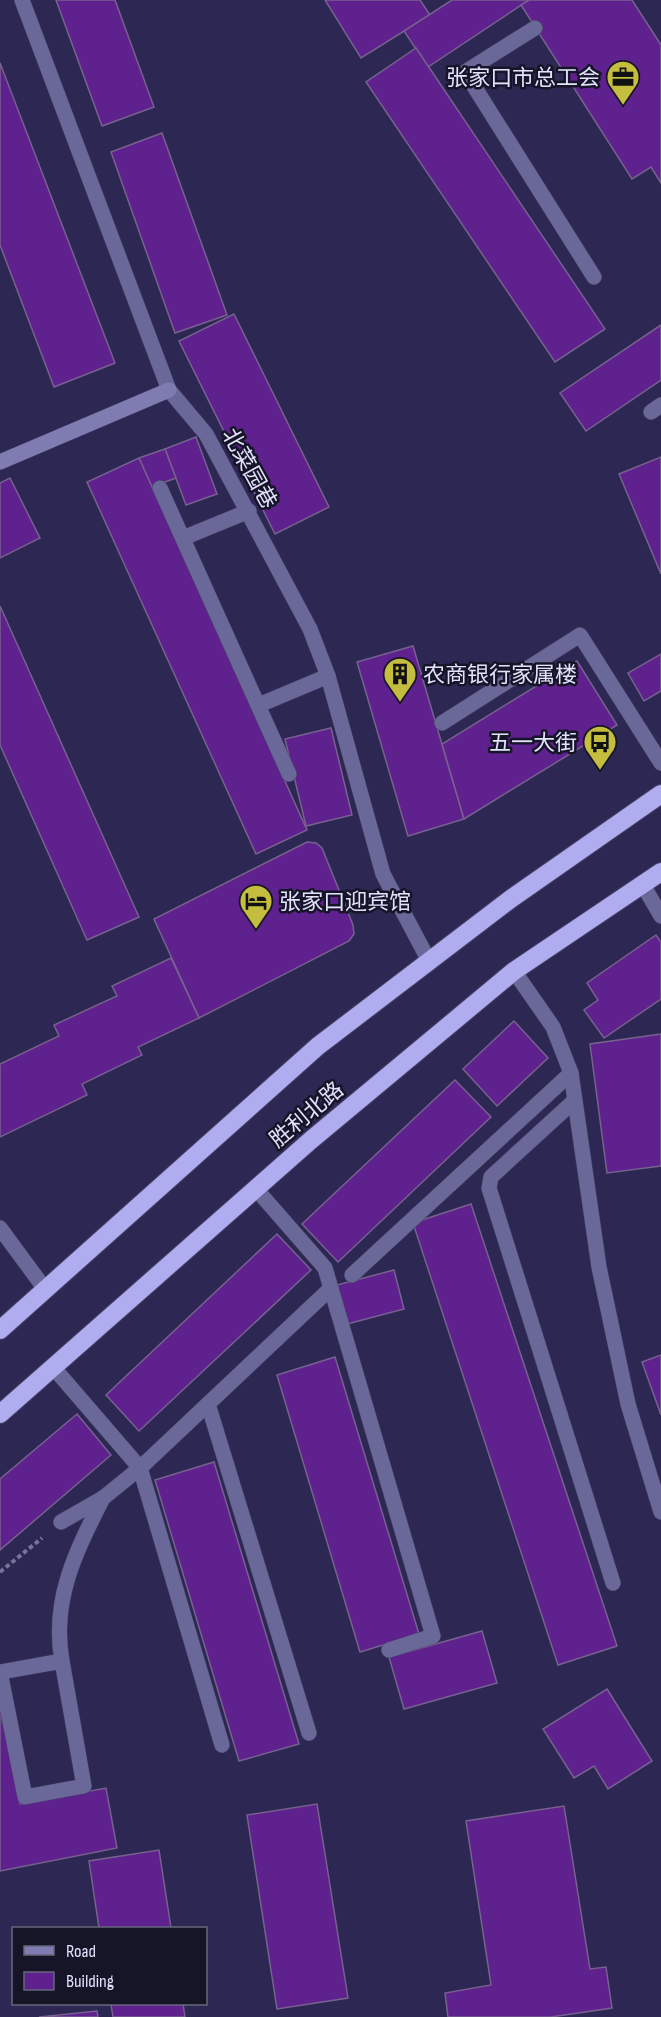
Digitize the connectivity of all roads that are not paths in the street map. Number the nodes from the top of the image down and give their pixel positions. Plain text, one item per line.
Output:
1 (22, 0) edge
2 (535, 28) dead end
3 (594, 278) dead end
4 (169, 390) junction
5 (0, 462) edge
6 (160, 488) dead end
7 (249, 511) junction
8 (183, 538) junction
9 (328, 676) junction
10 (259, 705) junction
11 (442, 723) dead end
12 (661, 763) edge
13 (289, 774) dead end
14 (661, 794) edge
15 (661, 873) edge
16 (643, 885) junction
17 (661, 916) edge
18 (429, 961) junction
19 (514, 971) junction
20 (571, 1073) junction
21 (574, 1101) junction
22 (256, 1189) junction
23 (0, 1228) edge
24 (352, 1275) dead end
25 (331, 1288) junction
26 (45, 1289) junction
27 (0, 1330) edge
28 (53, 1367) junction
29 (208, 1404) junction
30 (0, 1414) edge
31 (140, 1468) junction
32 (104, 1498) junction
33 (661, 1512) edge
34 (61, 1522) road end
35 (613, 1582) dead end
36 (389, 1650) dead end
37 (62, 1662) junction
38 (309, 1733) dead end
39 (222, 1745) dead end

1 - 4 street, 北菜园巷
2 - 3 street
4 - 5 street
4 - 7 street, 北菜园巷
6 - 8 street
7 - 8 street
7 - 9 street, 北菜园巷
8 - 10 street
9 - 10 street
9 - 18 street, 北菜园巷
10 - 13 street
11 - 12 street
14 - 18 highway, 胜利北路
15 - 16 highway, 胜利北路
16 - 17 street
16 - 19 highway, 胜利北路
18 - 26 highway, 胜利北路
19 - 20 street
19 - 22 highway, 胜利北路
20 - 21 street
20 - 24 street
21 - 33 street
21 - 35 street
22 - 25 street
22 - 28 highway, 胜利北路
23 - 26 street
25 - 29 street
25 - 36 street
26 - 27 highway, 胜利北路
28 - 30 highway, 胜利北路
28 - 31 street
29 - 31 street
29 - 38 street
31 - 32 street
31 - 39 street
32 - 34 street
32 - 37 street
37 - 37 street

